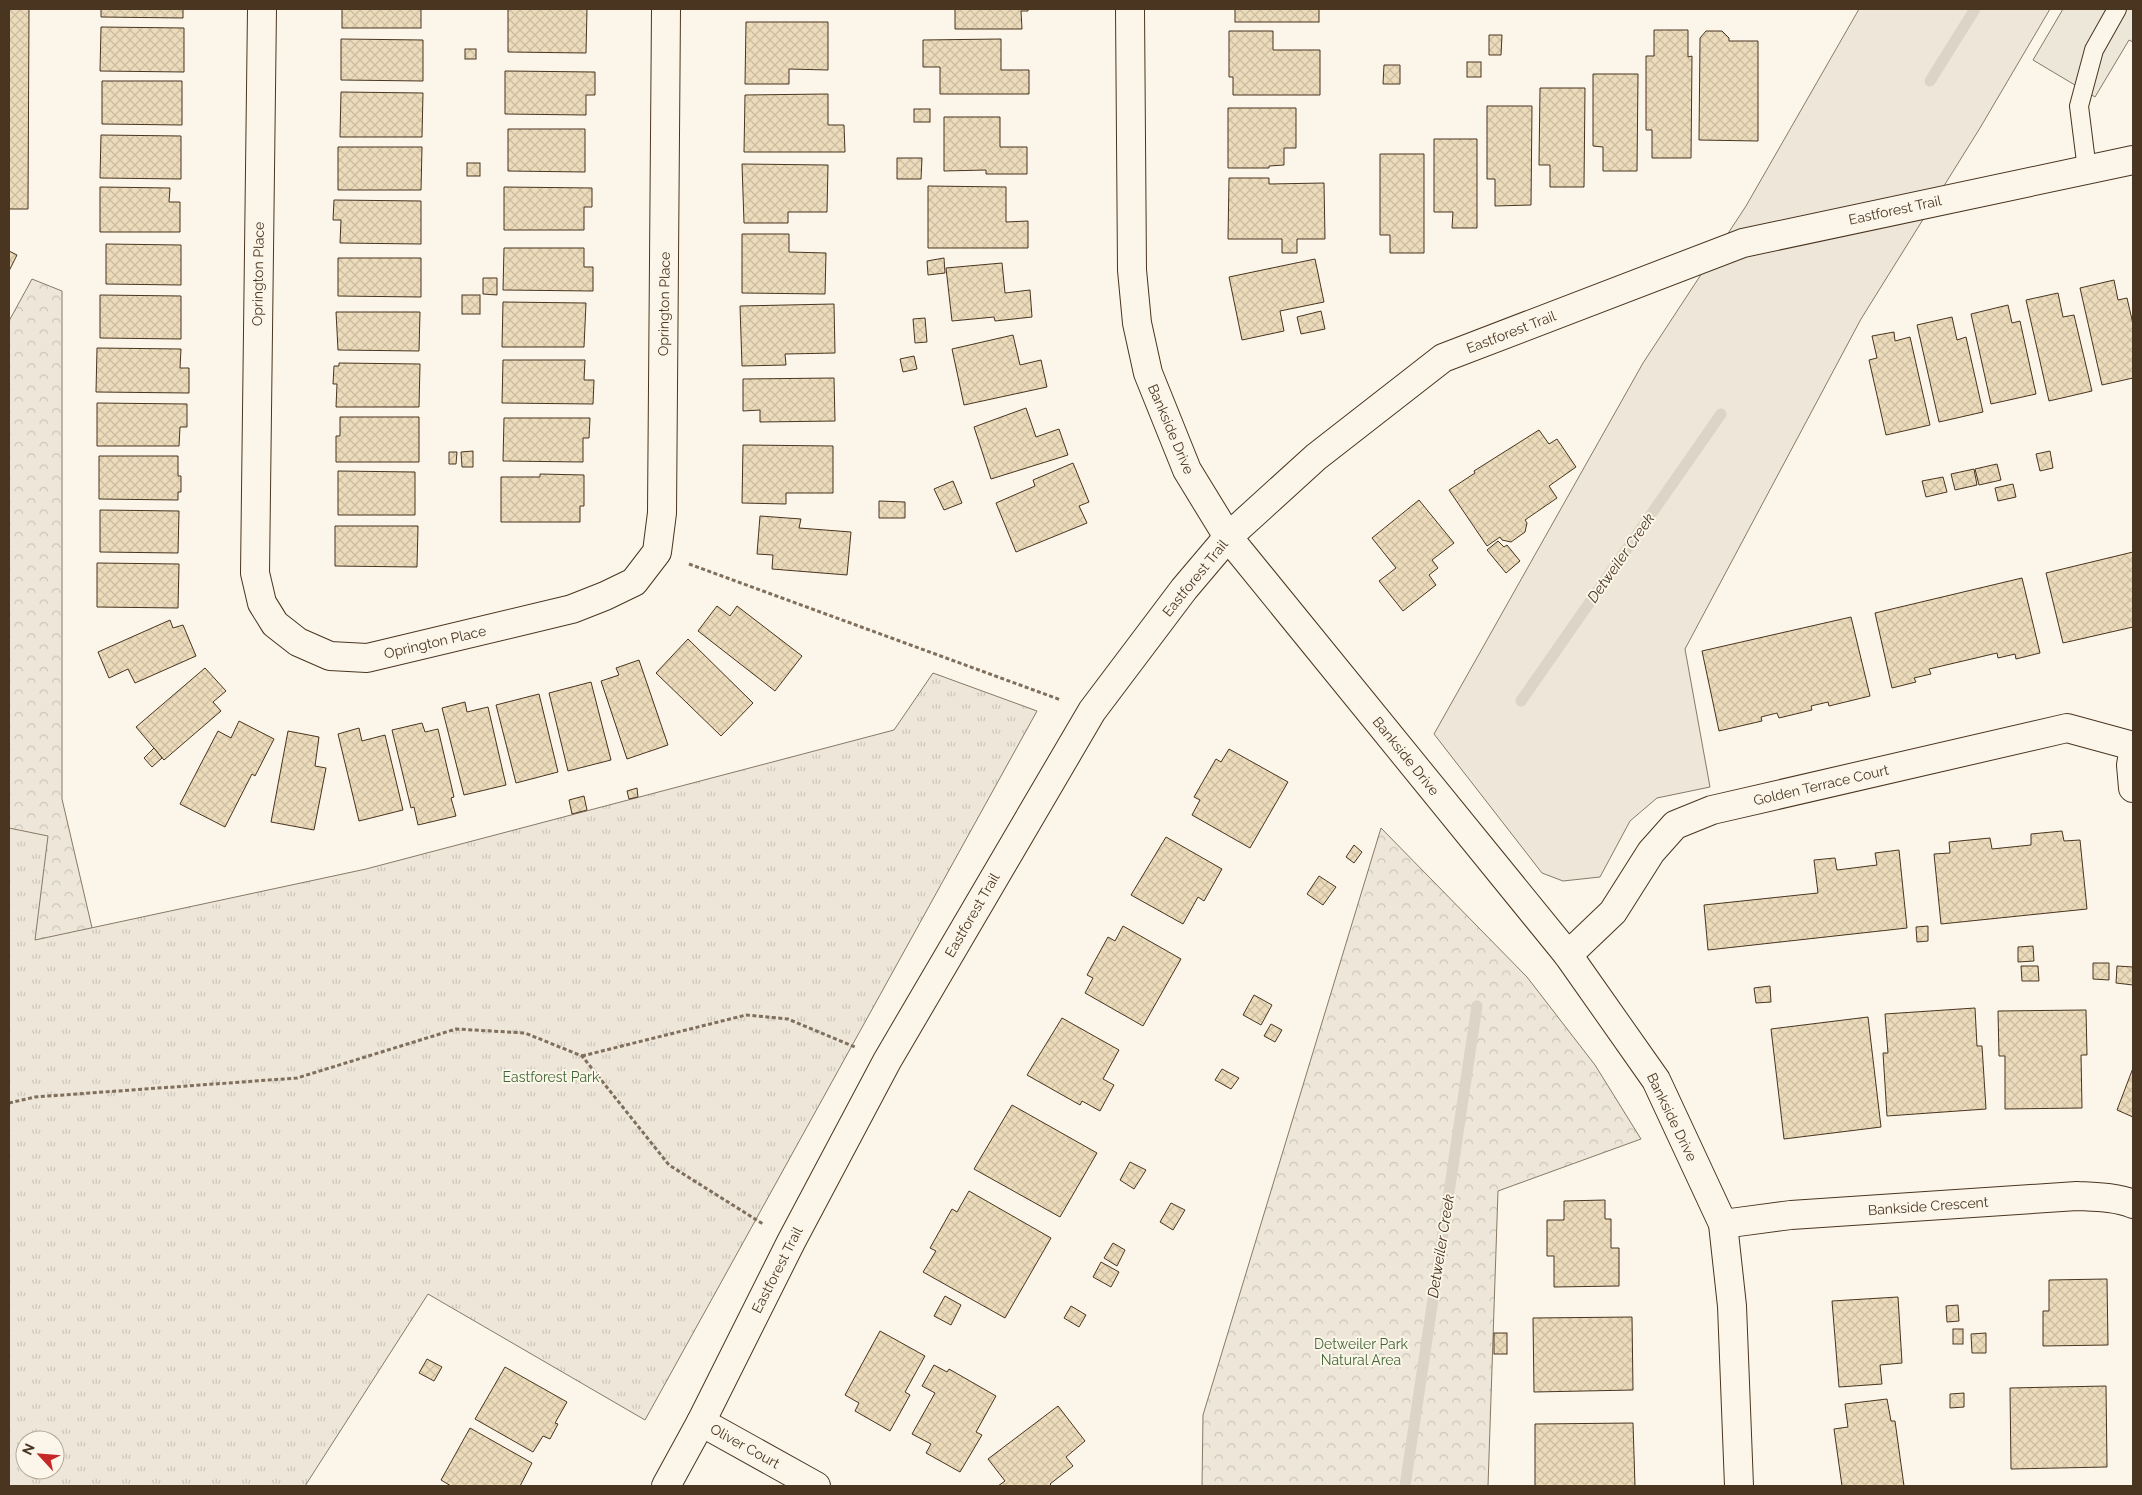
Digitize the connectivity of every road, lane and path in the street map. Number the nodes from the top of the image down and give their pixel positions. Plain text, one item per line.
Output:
1 (262, 9) edge
2 (666, 9) edge
3 (1130, 9) edge
4 (2117, 9) edge
5 (2133, 160) edge
6 (2086, 170) junction
7 (1228, 537) junction
8 (657, 552) junction
9 (1092, 711) junction
10 (2133, 746) edge
11 (2133, 753) edge
12 (2133, 788) edge
13 (1568, 955) junction
14 (582, 1056) junction
15 (887, 1061) junction
16 (9, 1103) edge
17 (2133, 1204) edge
18 (1723, 1224) junction
19 (791, 1242) junction
20 (701, 1422) junction
21 (666, 1486) edge
22 (816, 1486) edge
23 (1739, 1486) edge

1 - 8 street, Oprington Place
2 - 8 street, Oprington Place
3 - 7 street, Bankside Drive
4 - 6 lane
5 - 6 street, Eastforest Trail
6 - 7 street, Eastforest Trail
7 - 9 street, Eastforest Trail
7 - 13 street, Bankside Drive
8 - 9 path
9 - 15 street, Eastforest Trail
10 - 13 street, Golden Terrace Court
11 - 12 street
13 - 18 street, Bankside Drive
14 - 15 path
14 - 16 path
14 - 19 path
15 - 19 street, Eastforest Trail
17 - 18 street, Bankside Crescent
18 - 23 street, Bankside Drive
19 - 20 street, Eastforest Trail
20 - 21 street, Eastforest Trail
20 - 22 street, Oliver Court

